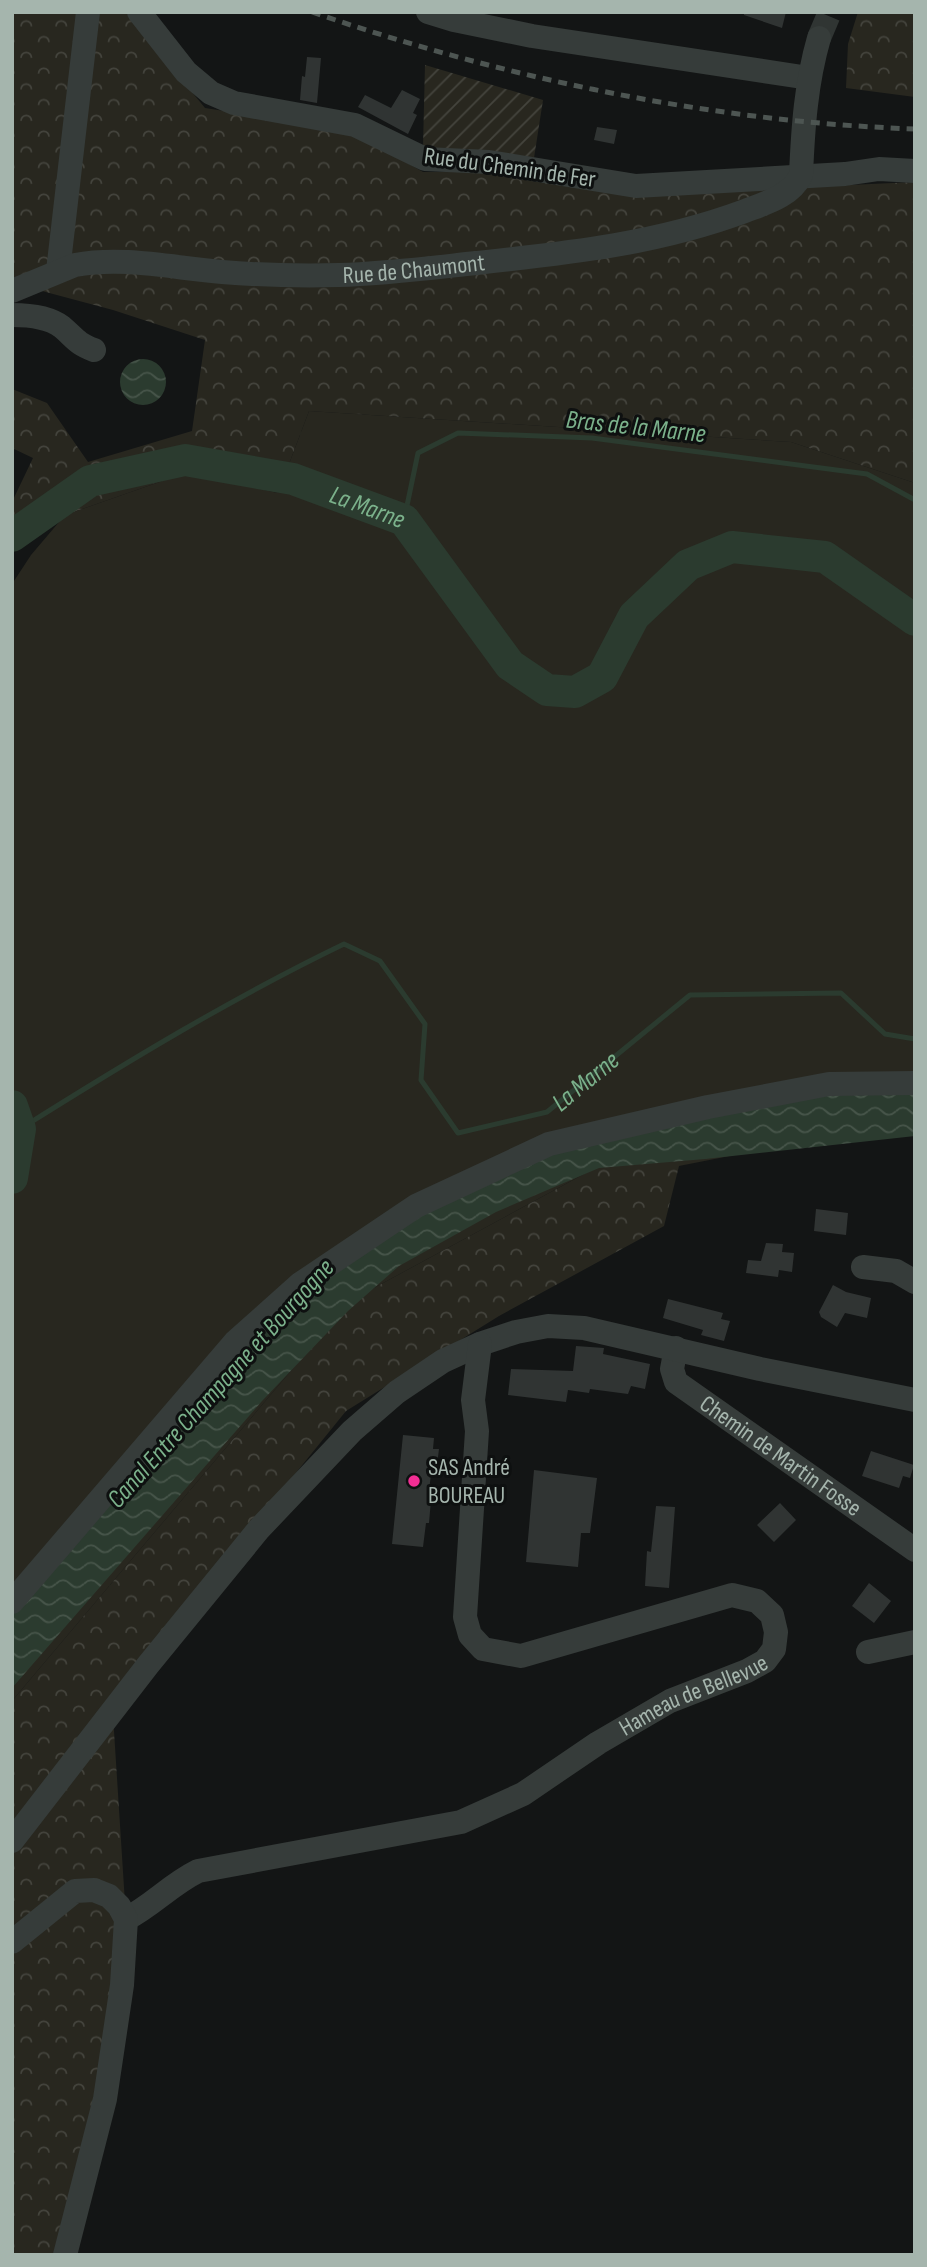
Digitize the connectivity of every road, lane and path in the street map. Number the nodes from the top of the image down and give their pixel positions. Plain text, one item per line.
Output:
1 (88, 12) edge
2 (139, 12) edge
3 (428, 12) edge
4 (820, 38) tunnel mouth
5 (809, 78) junction
6 (915, 171) edge
7 (801, 175) junction
8 (58, 271) junction
9 (12, 291) edge
10 (12, 315) edge
11 (94, 350) dead end
12 (915, 1083) edge
13 (863, 1267) dead end
14 (915, 1282) edge
15 (480, 1344) junction
16 (676, 1348) junction
17 (915, 1401) edge
18 (915, 1550) edge
19 (12, 1602) edge
20 (915, 1642) edge
21 (869, 1652) dead end
22 (12, 1841) edge
23 (126, 1919) junction
24 (12, 1942) edge
25 (65, 2255) edge

1 - 8 street
2 - 7 street, Rue du Chemin de Fer
3 - 5 street
4 - 5 street
5 - 7 street
6 - 7 street, Rue du Chemin de Fer
7 - 8 street, Rue de Chaumont
8 - 9 street, Rue de Chaumont
10 - 11 street
12 - 19 street
13 - 14 street
15 - 16 street
15 - 22 street
15 - 23 street, Hameau de Bellevue
16 - 17 street
16 - 18 street, Chemin de Martin Fosse
20 - 21 street
23 - 24 street
23 - 25 street

